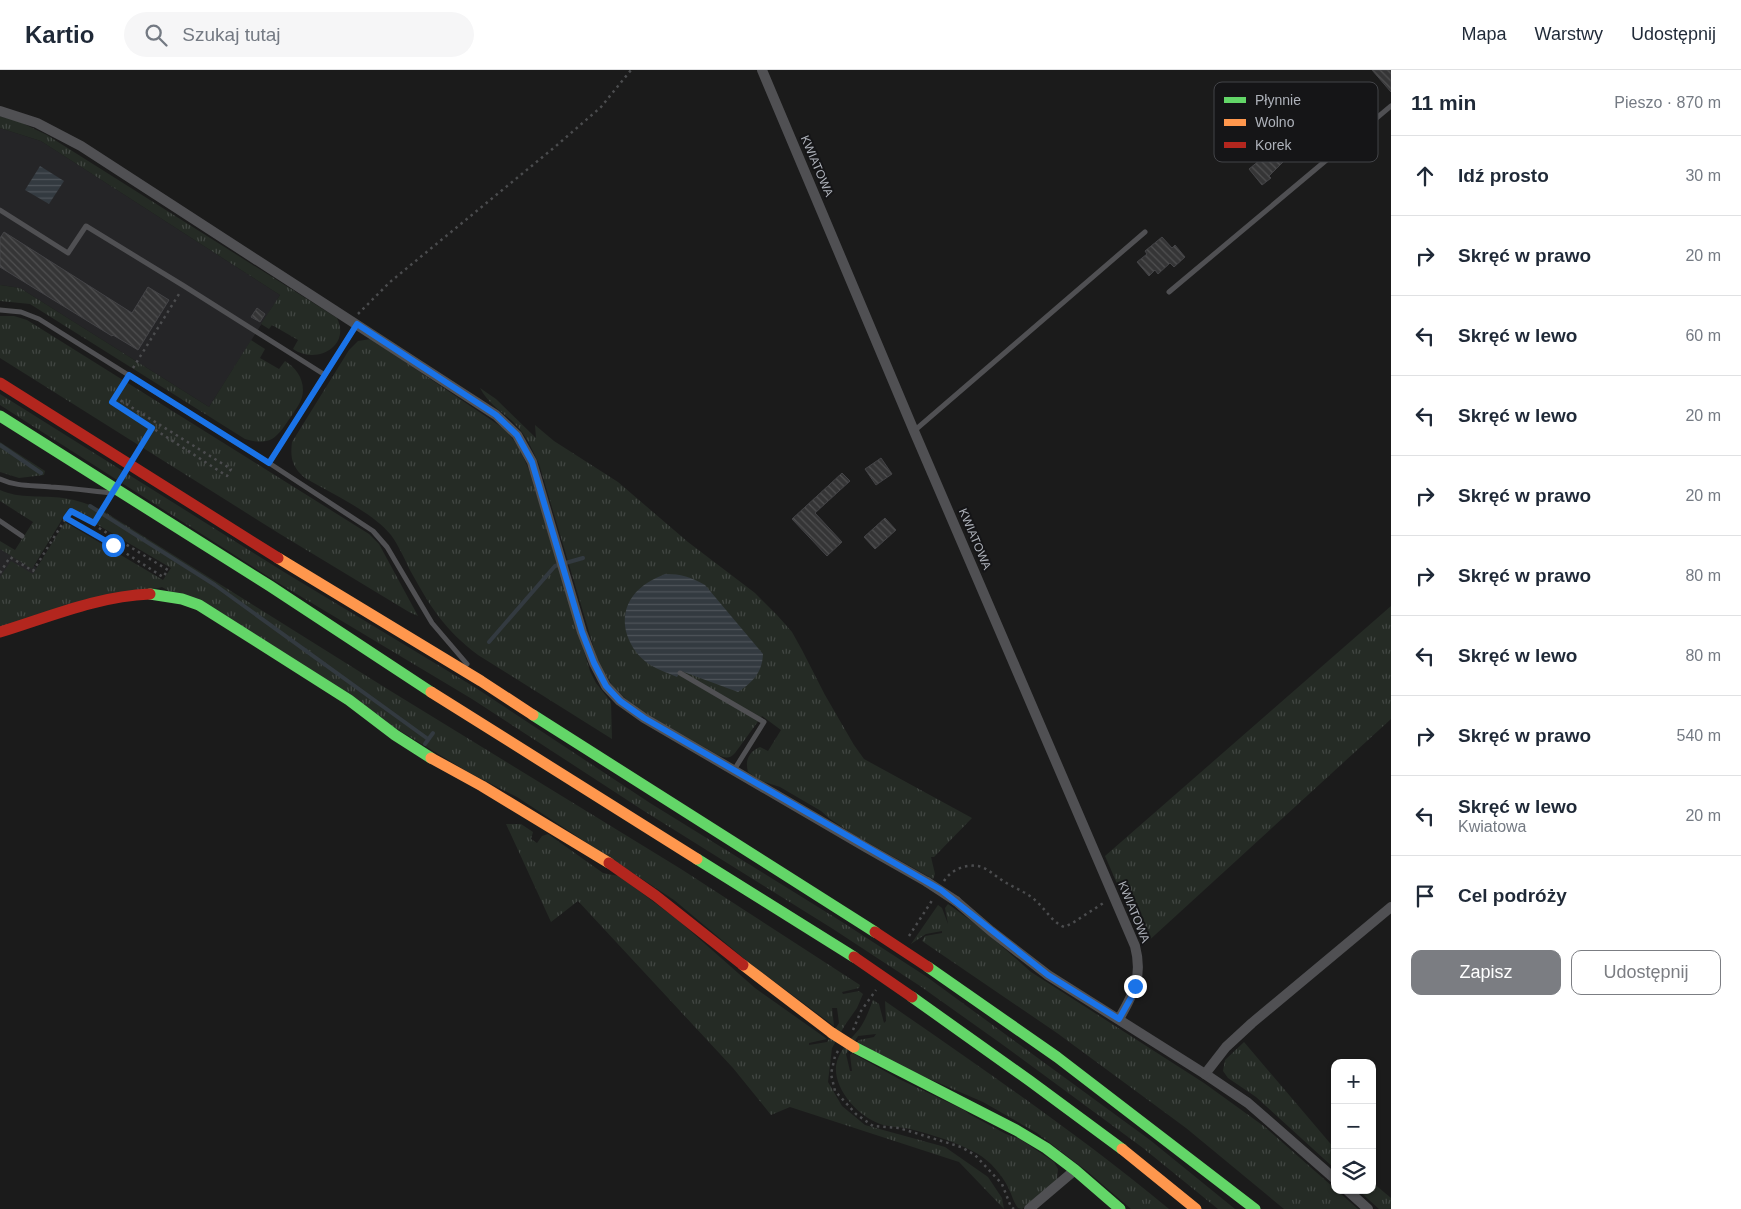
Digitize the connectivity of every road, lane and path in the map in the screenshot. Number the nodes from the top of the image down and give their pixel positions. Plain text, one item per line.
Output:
1 (631, 70) edge
2 (762, 70) edge
3 (1391, 106) edge
4 (0, 111) edge
5 (1378, 117) edge
6 (1324, 162) edge
7 (0, 210) edge
8 (1145, 232) dead end
9 (184, 286) junction
10 (1168, 292) dead end
11 (0, 310) edge
12 (354, 322) junction
13 (129, 375) junction
14 (325, 375) junction
15 (0, 383) edge
16 (115, 397) junction
17 (0, 416) edge
18 (152, 428) junction
19 (914, 431) junction
20 (269, 463) junction
21 (0, 480) edge
22 (124, 494) junction
23 (66, 518) junction
24 (0, 521) edge
25 (94, 523) junction
26 (22, 536) dead end
27 (0, 573) edge
28 (0, 632) edge
29 (680, 673) dead end
30 (481, 681) junction
31 (734, 770) junction
32 (942, 884) dead end
33 (937, 892) dead end
34 (1115, 896) junction
35 (1391, 907) edge
36 (906, 942) dead end
37 (880, 984) dead end
38 (1119, 1019) junction
39 (852, 1031) dead end
40 (839, 1050) dead end
41 (1205, 1074) junction
42 (1075, 1170) junction
43 (1331, 1176) edge
44 (1351, 1194) edge
45 (1014, 1209) edge
46 (1029, 1209) edge
47 (1120, 1209) edge
48 (1196, 1209) edge
49 (1255, 1209) edge
50 (1368, 1209) edge

1 - 12 path
2 - 19 street, KWIATOWA
3 - 5 lane
4 - 12 street
6 - 10 lane
7 - 9 lane
8 - 19 lane
9 - 13 path
9 - 14 lane
11 - 13 lane
12 - 14 lane
12 - 31 street
13 - 16 path
13 - 20 lane
14 - 20 lane
15 - 30 main road
16 - 18 path
16 - 18 path
17 - 22 main road
18 - 25 path, bridge
19 - 34 street, KWIATOWA
20 - 30 lane
21 - 22 lane
22 - 48 main road, bridge
23 - 25 path
23 - 25 path
23 - 27 path
24 - 26 lane
28 - 42 main road, bridge
29 - 31 lane
30 - 49 main road, bridge
31 - 38 street, bridge
32 - 34 path
33 - 36 path
34 - 38 street, KWIATOWA
35 - 41 street
37 - 39 path
38 - 41 street
40 - 45 path
41 - 43 street
42 - 46 street
42 - 47 main road
44 - 50 street

